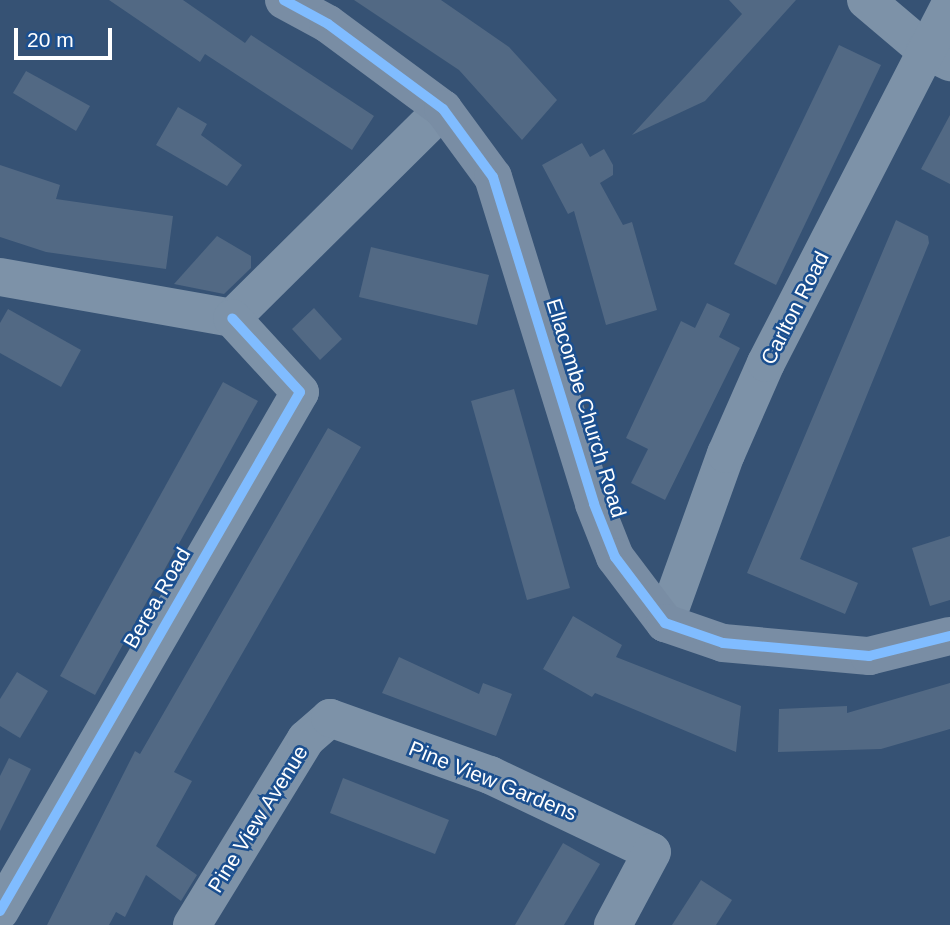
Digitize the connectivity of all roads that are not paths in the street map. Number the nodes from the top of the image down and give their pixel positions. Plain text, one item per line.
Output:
1 (284, 0) edge
2 (866, 0) edge
3 (950, 5) edge
4 (938, 56) edge
5 (443, 109) junction
6 (0, 277) edge
7 (232, 318) junction
8 (665, 623) junction
9 (950, 636) edge
10 (330, 719) joint
11 (0, 911) edge
12 (192, 925) edge
13 (613, 925) edge

1 - 5 street, Ellacombe Church Road
2 - 4 street
3 - 4 street, Carlton Road
4 - 8 street, Carlton Road
5 - 7 street
5 - 8 street, Ellacombe Church Road
6 - 7 street
7 - 11 street, Berea Road
8 - 9 street
10 - 12 street, Pine View Avenue
10 - 13 street, Pine View Gardens

